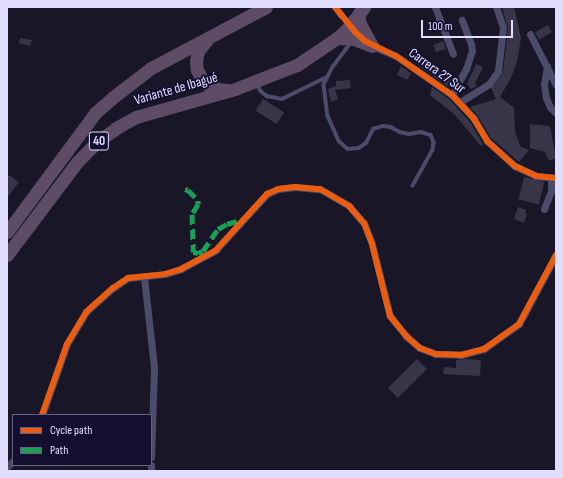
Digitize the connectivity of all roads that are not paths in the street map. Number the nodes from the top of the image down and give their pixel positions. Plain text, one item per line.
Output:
1 (266, 7) edge
2 (334, 7) edge
3 (435, 7) edge
4 (496, 7) edge
5 (361, 10) edge
6 (341, 15) dead end
7 (462, 20) dead end
8 (353, 34) junction
9 (530, 34) dead end
10 (211, 37) junction
11 (337, 38) junction
12 (372, 46) junction
13 (453, 54) dead end
14 (547, 66) junction
15 (327, 77) junction
16 (257, 81) junction
17 (556, 86) edge
18 (235, 89) junction
19 (452, 95) junction
20 (460, 102) junction
21 (556, 113) edge
22 (554, 178) edge
23 (413, 186) dead end
24 (544, 209) dead end
25 (7, 232) edge
26 (7, 255) edge
27 (556, 255) edge
28 (144, 277) junction
29 (42, 414) edge
30 (152, 427) edge

1 - 10 highway, Variante de Ibagué / 40
2 - 6 street
3 - 13 street, Carrera 27 Sur
4 - 20 street
5 - 11 highway, Variante de Ibagué / 40
5 - 12 highway
7 - 19 street
8 - 11 highway
8 - 12 highway
8 - 15 lane
9 - 14 street
10 - 18 highway
10 - 25 highway, Variante de Ibagué / 40
11 - 16 highway, Variante de Ibagué / 40
12 - 19 street, Carrera 27 Sur
14 - 17 street
14 - 21 street
15 - 16 lane
15 - 23 lane
16 - 18 highway, Variante de Ibagué / 40
18 - 26 highway, Variante de Ibagué / 40
19 - 20 street, Carrera 27 Sur
20 - 22 street, Carrera 27 Sur
22 - 24 street
27 - 28 street
28 - 29 street
28 - 30 street

